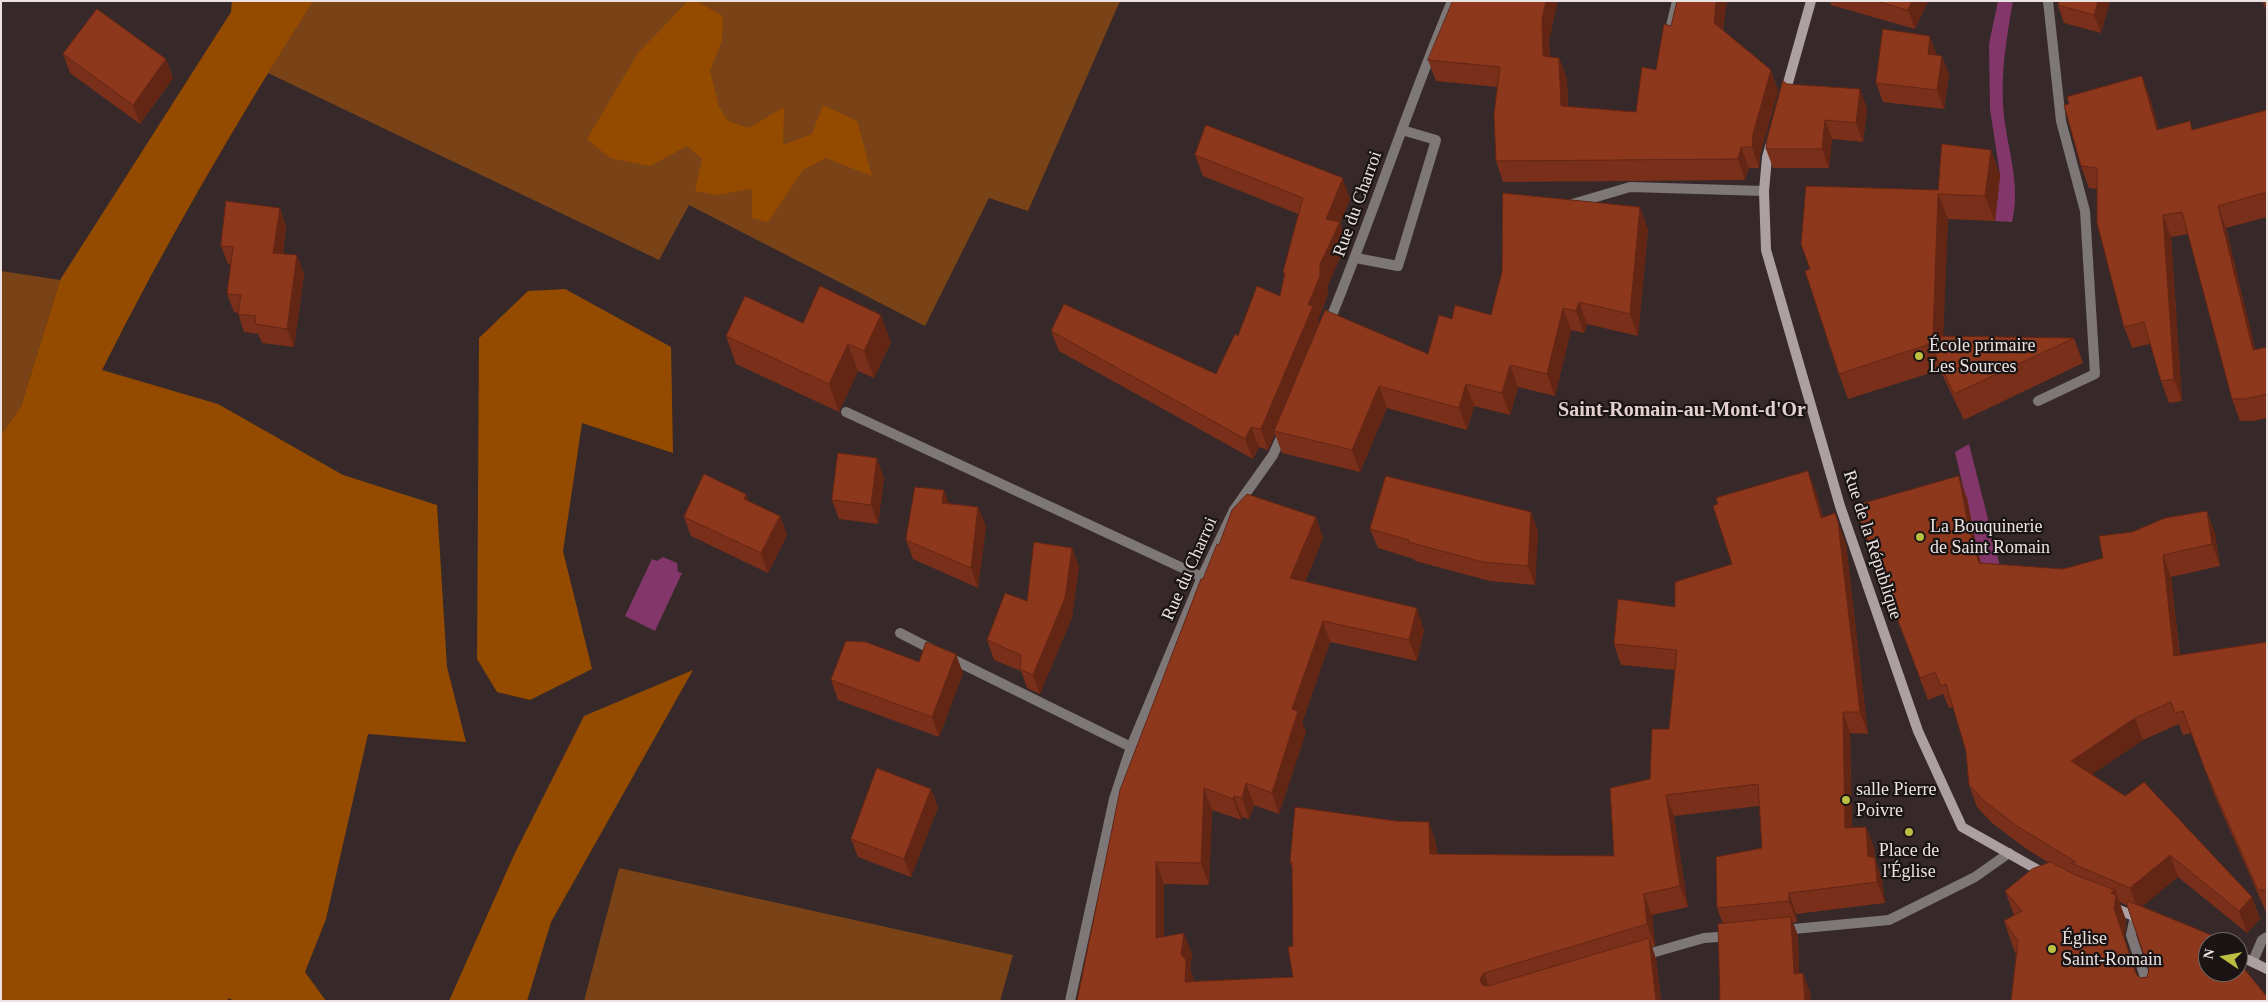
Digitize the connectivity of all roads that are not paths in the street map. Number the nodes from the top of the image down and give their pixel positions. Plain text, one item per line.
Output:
1 (1452, 1) edge
2 (1677, 1) edge
3 (1812, 1) edge
4 (2048, 1) edge
5 (1668, 34) edge
6 (1780, 111) edge
7 (1402, 130) junction
8 (1775, 130) edge
9 (1764, 191) junction
10 (1563, 207) edge
11 (1356, 258) junction
12 (1325, 332) edge
13 (2038, 401) dead end
14 (846, 412) dead end
15 (1288, 423) edge
16 (1202, 576) junction
17 (900, 633) dead end
18 (1131, 748) junction
19 (2009, 853) junction
20 (2060, 883) edge
21 (2102, 904) edge
22 (2135, 916) junction
23 (2153, 923) edge
24 (1773, 931) edge
25 (1743, 934) edge
26 (2267, 937) edge
27 (2248, 959) edge
28 (1628, 960) edge
29 (2252, 961) junction
30 (2267, 969) edge
31 (1070, 1001) edge
32 (2153, 1001) edge

1 - 7 street, Rue du Charroi
2 - 5 street
3 - 6 main road
4 - 13 street
7 - 11 street, Rue du Charroi
7 - 11 street
8 - 9 main road, Rue de la République
9 - 10 street
9 - 19 main road, Rue de la République
11 - 12 street, Rue du Charroi
14 - 16 street
15 - 16 street, Rue du Charroi
16 - 18 street, Rue du Charroi
17 - 18 street
18 - 31 street, Rue du Charroi
19 - 20 main road, Rue de la République
19 - 24 street
21 - 22 main road
22 - 23 main road
22 - 32 street
25 - 28 street
26 - 29 street
27 - 29 main road
29 - 30 main road

